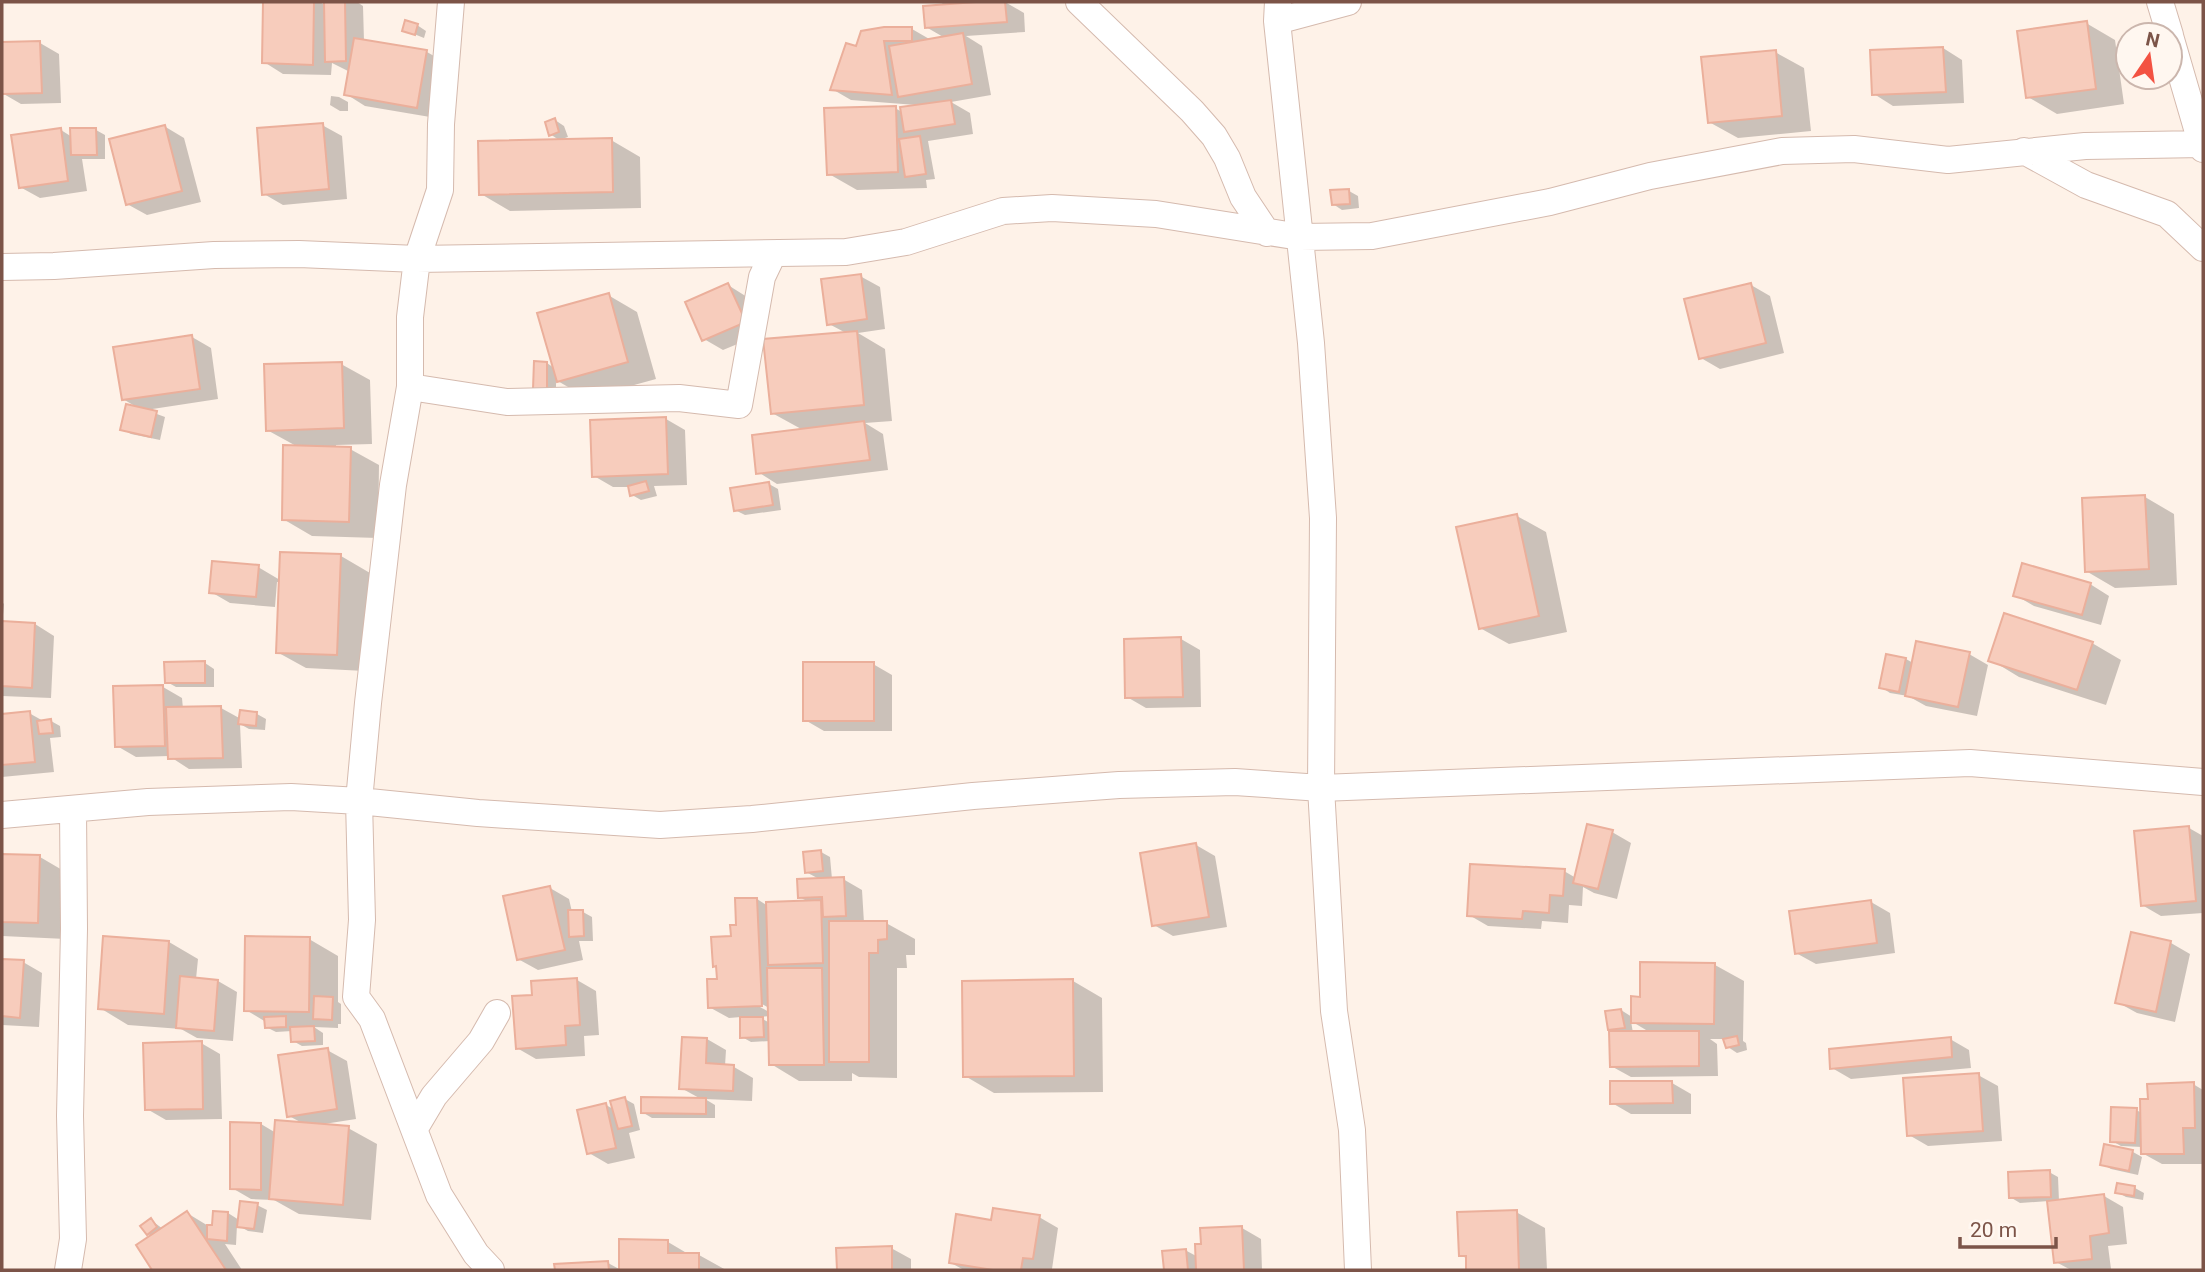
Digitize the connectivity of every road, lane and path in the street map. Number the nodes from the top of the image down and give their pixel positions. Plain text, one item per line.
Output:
1 (451, 2) edge
2 (1079, 2) edge
3 (1348, 2) edge
4 (2160, 2) edge
5 (1277, 11) edge
6 (2166, 21) edge
7 (2184, 83) edge
8 (2203, 146) edge
9 (2024, 151) junction
10 (1268, 233) junction
11 (1300, 237) junction
12 (2203, 248) edge
13 (773, 254) junction
14 (417, 259) junction
15 (2, 267) edge
16 (410, 387) junction
17 (2203, 782) edge
18 (1321, 788) junction
19 (359, 801) junction
20 (73, 809) junction
21 (2, 815) edge
22 (496, 1013) dead end
23 (415, 1128) junction
24 (68, 1270) edge
25 (491, 1270) edge
26 (1358, 1270) edge

1 - 14 street
2 - 10 street
3 - 5 street
4 - 6 street
5 - 11 street
7 - 8 street
8 - 9 street
9 - 11 street
9 - 12 street
10 - 11 street
10 - 13 street
11 - 18 street
13 - 14 street
13 - 16 street
14 - 15 street
14 - 16 street
16 - 19 street
17 - 18 street
18 - 19 street
18 - 26 street
19 - 20 street
19 - 23 street
20 - 21 street
20 - 24 street
22 - 23 street
23 - 25 street

